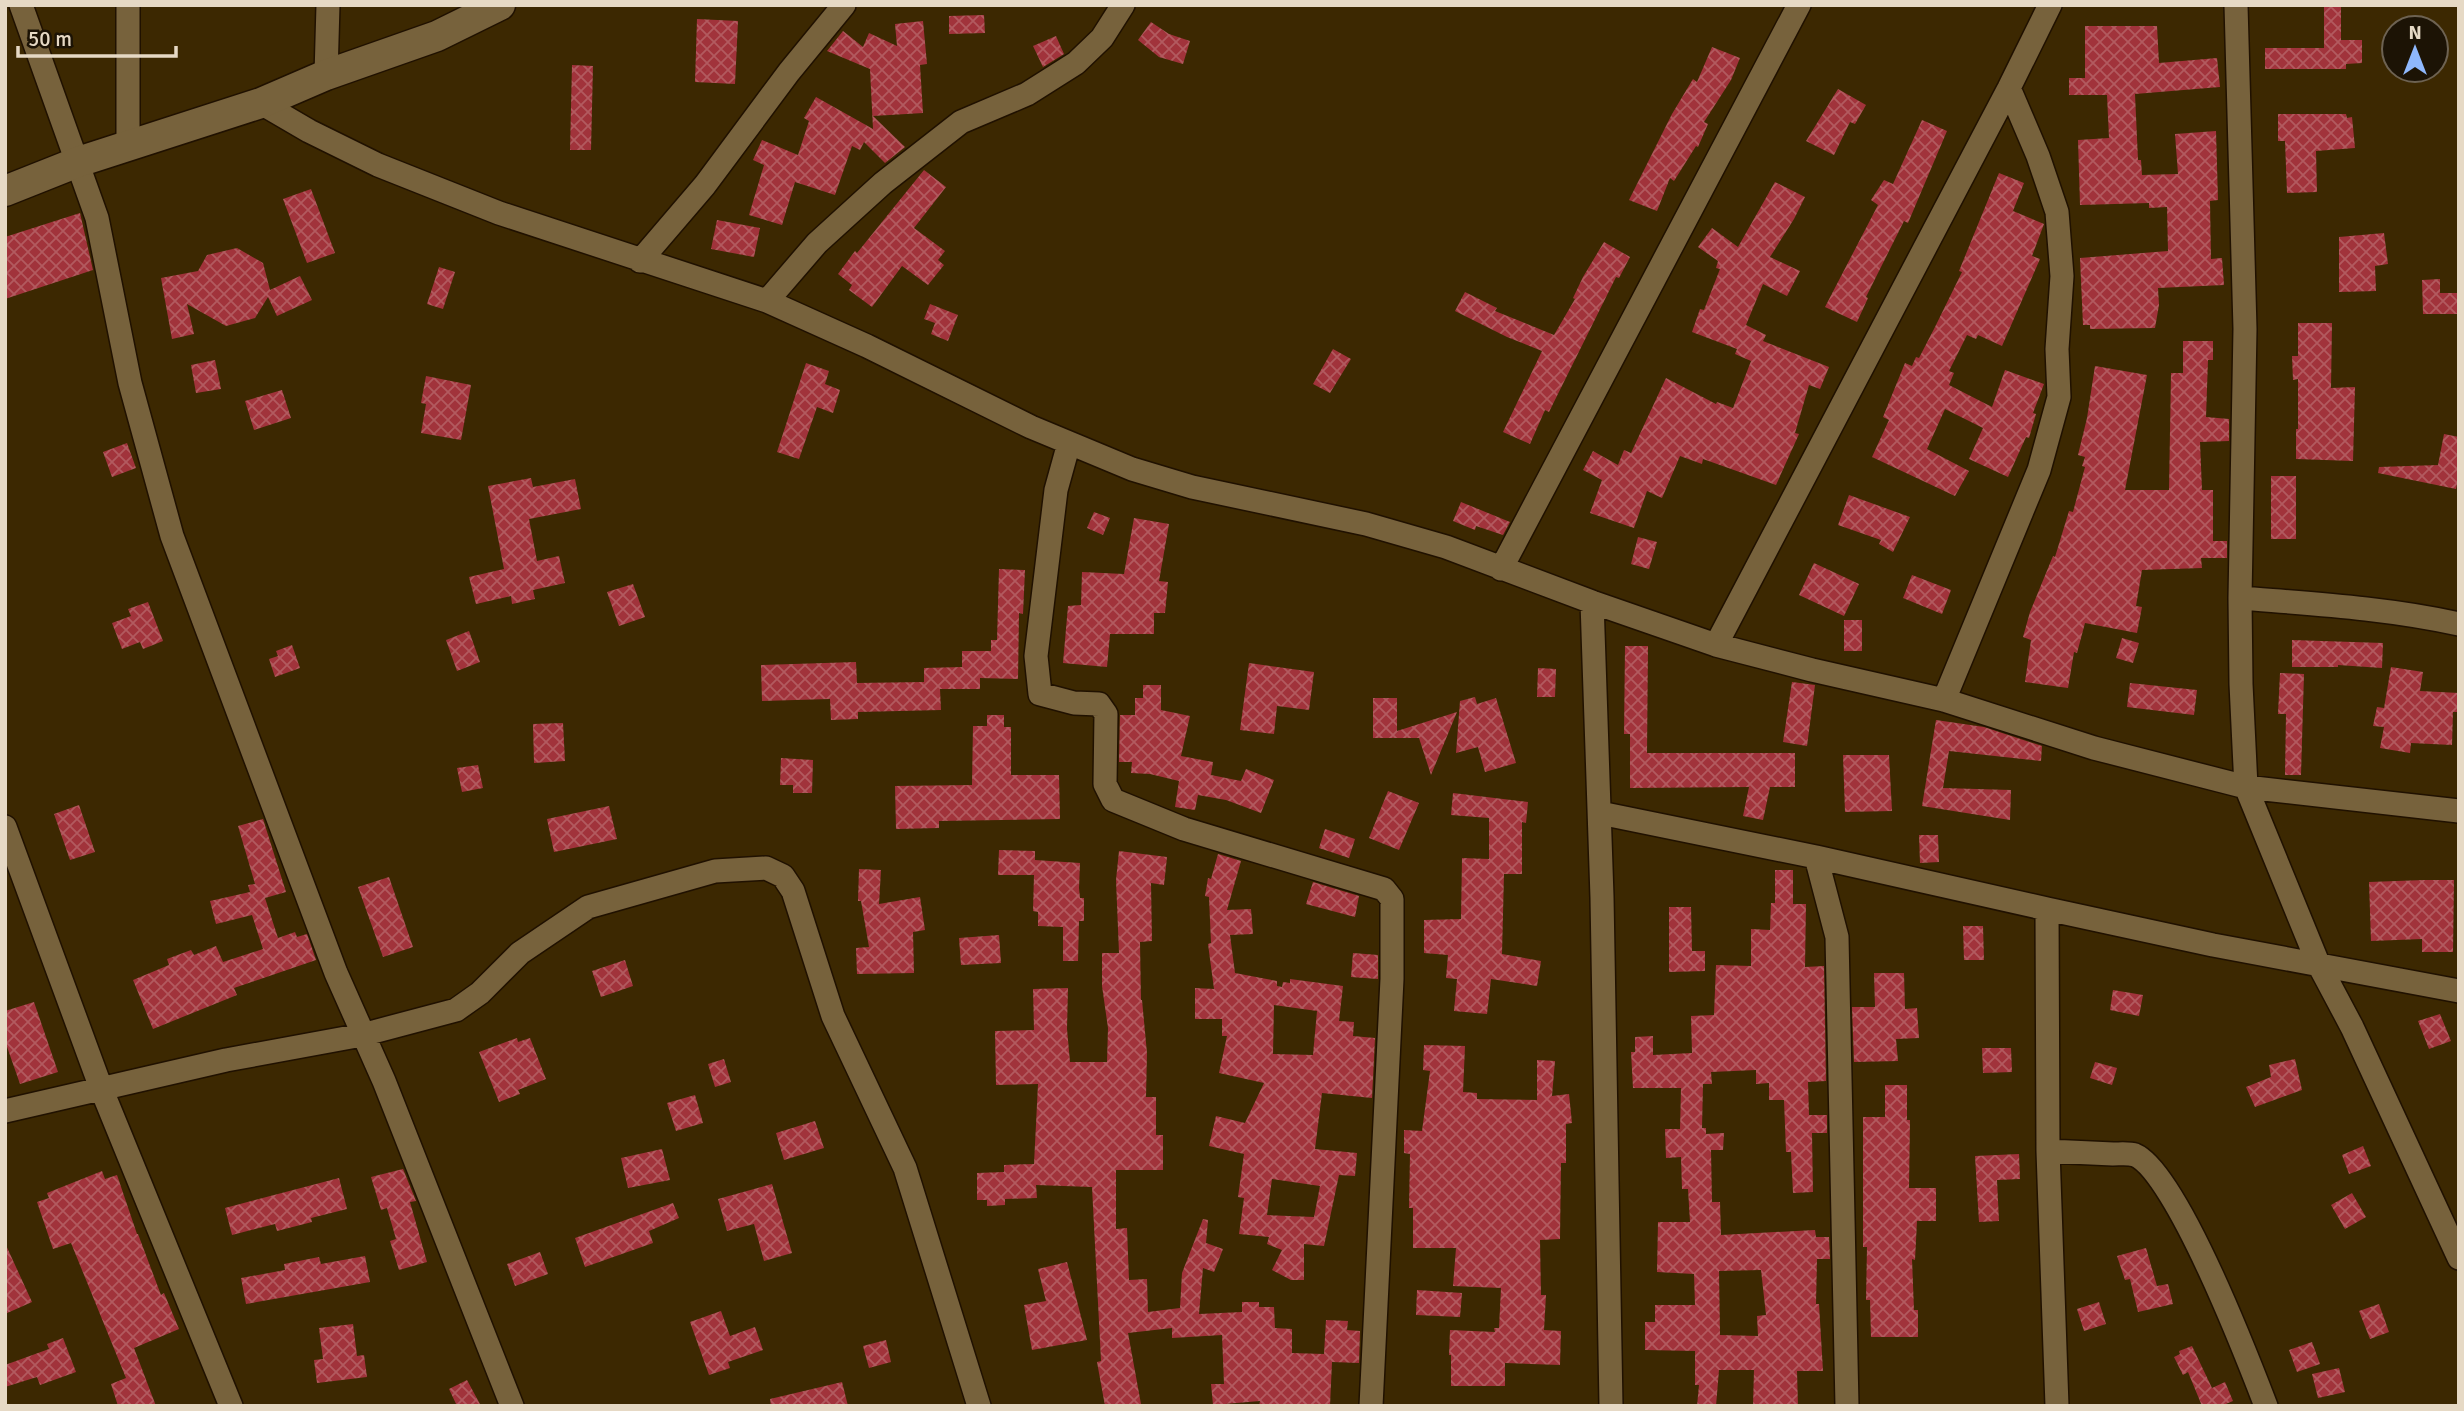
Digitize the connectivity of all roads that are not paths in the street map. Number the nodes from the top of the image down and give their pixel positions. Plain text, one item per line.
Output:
1 (21, 5) edge
2 (128, 5) edge
3 (328, 5) edge
4 (500, 5) edge
5 (844, 5) edge
6 (1123, 5) edge
7 (1799, 5) edge
8 (2050, 5) edge
9 (2236, 5) edge
10 (326, 75) junction
11 (2009, 89) junction
12 (261, 103) junction
13 (128, 148) junction
14 (78, 162) junction
15 (5, 191) edge
16 (640, 261) junction
17 (767, 301) junction
18 (1069, 443) junction
19 (1501, 569) junction
20 (2240, 598) junction
21 (1592, 603) junction
22 (2459, 624) edge
23 (1716, 645) junction
24 (1944, 700) junction
25 (2246, 787) junction
26 (2459, 811) edge
27 (1600, 813) junction
28 (5, 827) edge
29 (1816, 857) junction
30 (2048, 909) junction
31 (2318, 963) junction
32 (2459, 990) edge
33 (362, 1035) junction
34 (101, 1088) junction
35 (5, 1111) edge
36 (2049, 1151) junction
37 (2459, 1258) edge
38 (231, 1406) edge
39 (512, 1406) edge
40 (979, 1406) edge
41 (1371, 1406) edge
42 (1611, 1406) edge
43 (1847, 1406) edge
44 (2057, 1406) edge
45 (2266, 1406) edge

1 - 14 street
2 - 13 street
3 - 10 street
4 - 10 street
5 - 16 street
6 - 17 street
7 - 19 street
8 - 11 street
9 - 20 street
10 - 12 street
11 - 23 street
11 - 24 street
12 - 13 street
12 - 16 street
13 - 14 street
14 - 15 street
14 - 33 street
16 - 17 street
17 - 18 street
18 - 19 street
18 - 41 street
19 - 21 street
20 - 22 street
20 - 25 street
21 - 23 street
21 - 27 street
23 - 24 street
24 - 25 street
25 - 26 street
25 - 31 street
27 - 29 street
27 - 42 street
28 - 34 street
29 - 30 street
29 - 43 street
30 - 31 street
30 - 36 street
31 - 32 street
31 - 37 street
33 - 34 street
33 - 39 street
33 - 40 street
34 - 35 street
34 - 38 street
36 - 44 street
36 - 45 street

